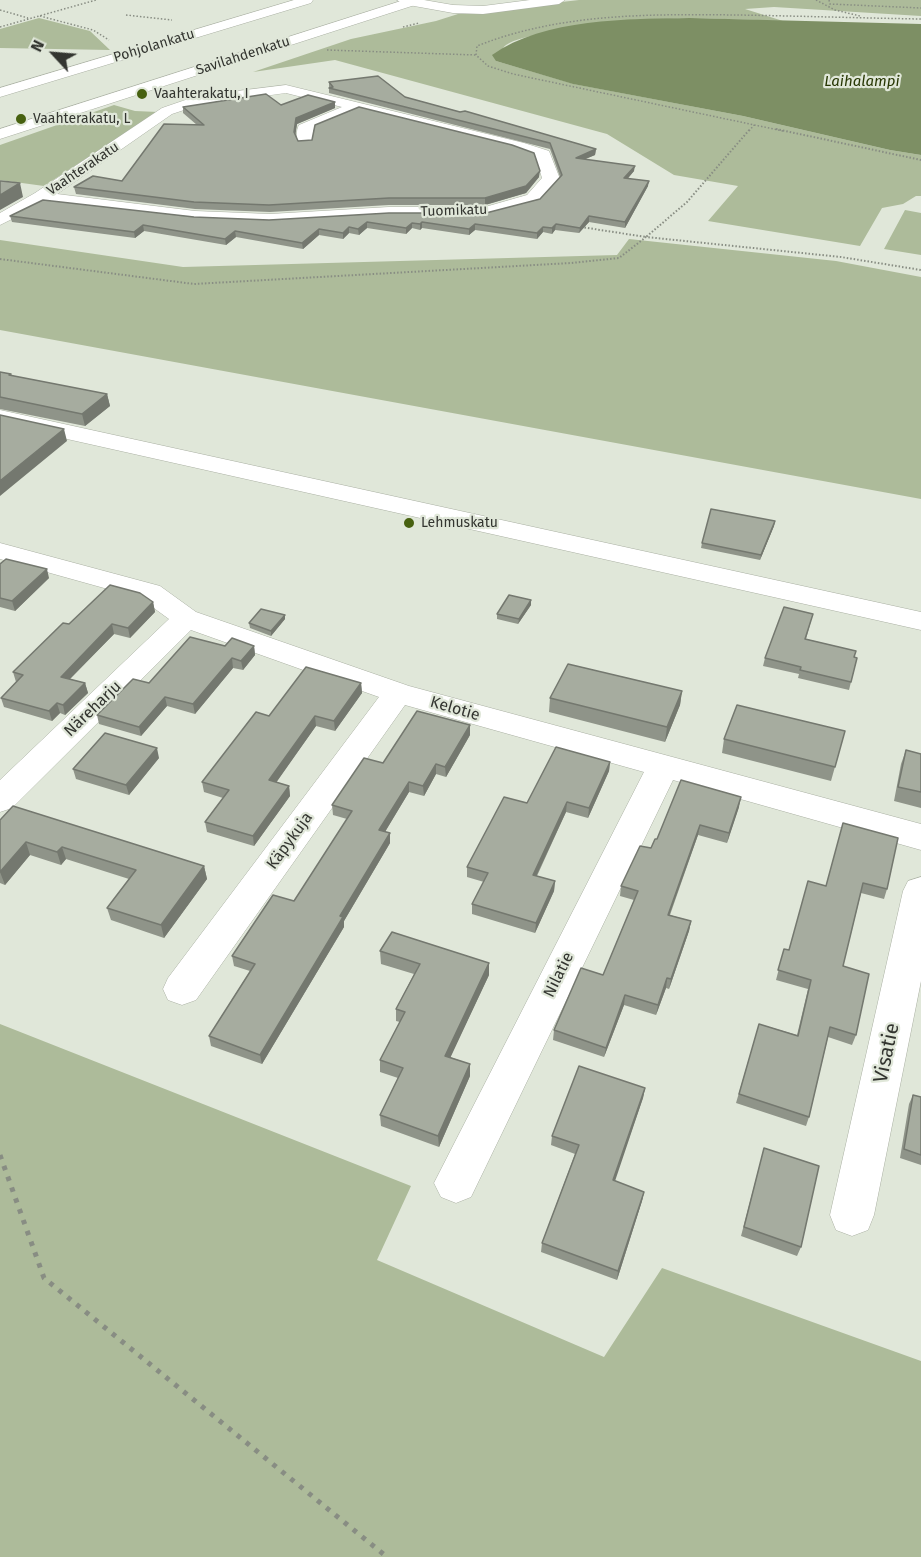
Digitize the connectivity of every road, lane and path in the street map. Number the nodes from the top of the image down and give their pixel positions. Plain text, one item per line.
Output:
1 (96, 0) edge
2 (307, 0) edge
3 (559, 0) edge
4 (816, 0) edge
5 (829, 0) edge
6 (411, 1) edge
7 (921, 8) edge
8 (0, 10) edge
9 (40, 16) junction
10 (31, 18) junction
11 (866, 18) junction
12 (921, 19) edge
13 (0, 27) edge
14 (325, 50) dead end
15 (129, 54) junction
16 (476, 55) junction
17 (0, 93) edge
18 (197, 101) joint
19 (356, 107) junction
20 (754, 124) junction
21 (0, 134) edge
22 (305, 142) edge
23 (921, 160) edge
24 (41, 197) junction
25 (0, 220) edge
26 (577, 227) edge
27 (646, 237) junction
28 (0, 259) edge
29 (921, 270) edge
30 (0, 417) edge
31 (0, 551) edge
32 (186, 618) junction
33 (921, 621) edge
34 (398, 693) junction
35 (663, 767) junction
36 (0, 801) edge
37 (921, 837) edge
38 (921, 891) edge
39 (182, 989) dead end
40 (0, 1155) edge
41 (456, 1183) dead end
42 (852, 1215) dead end
43 (387, 1557) edge

1 - 9 path
2 - 15 street, Pohjolankatu
3 - 6 street
4 - 11 path
5 - 7 path
6 - 21 street, Savilahdenkatu
8 - 10 path
9 - 10 path
9 - 15 path
10 - 13 path
11 - 12 path
11 - 16 path
14 - 16 path
15 - 17 street, Pohjolankatu
16 - 20 path
18 - 19 street, Tuomikatu
18 - 24 street, Vaahterakatu
19 - 22 street
19 - 24 street, Tuomikatu
20 - 23 path
20 - 27 path
24 - 25 street, Vaahterakatu
26 - 27 path
27 - 28 path
27 - 29 path
30 - 33 street
31 - 32 street, Kelotie
32 - 34 street, Kelotie
32 - 36 street, Näreharju
34 - 35 street, Kelotie
34 - 39 street, Käpykuja
35 - 37 street, Kelotie
35 - 41 street, Nilatie
38 - 42 street, Visatie
40 - 43 path

